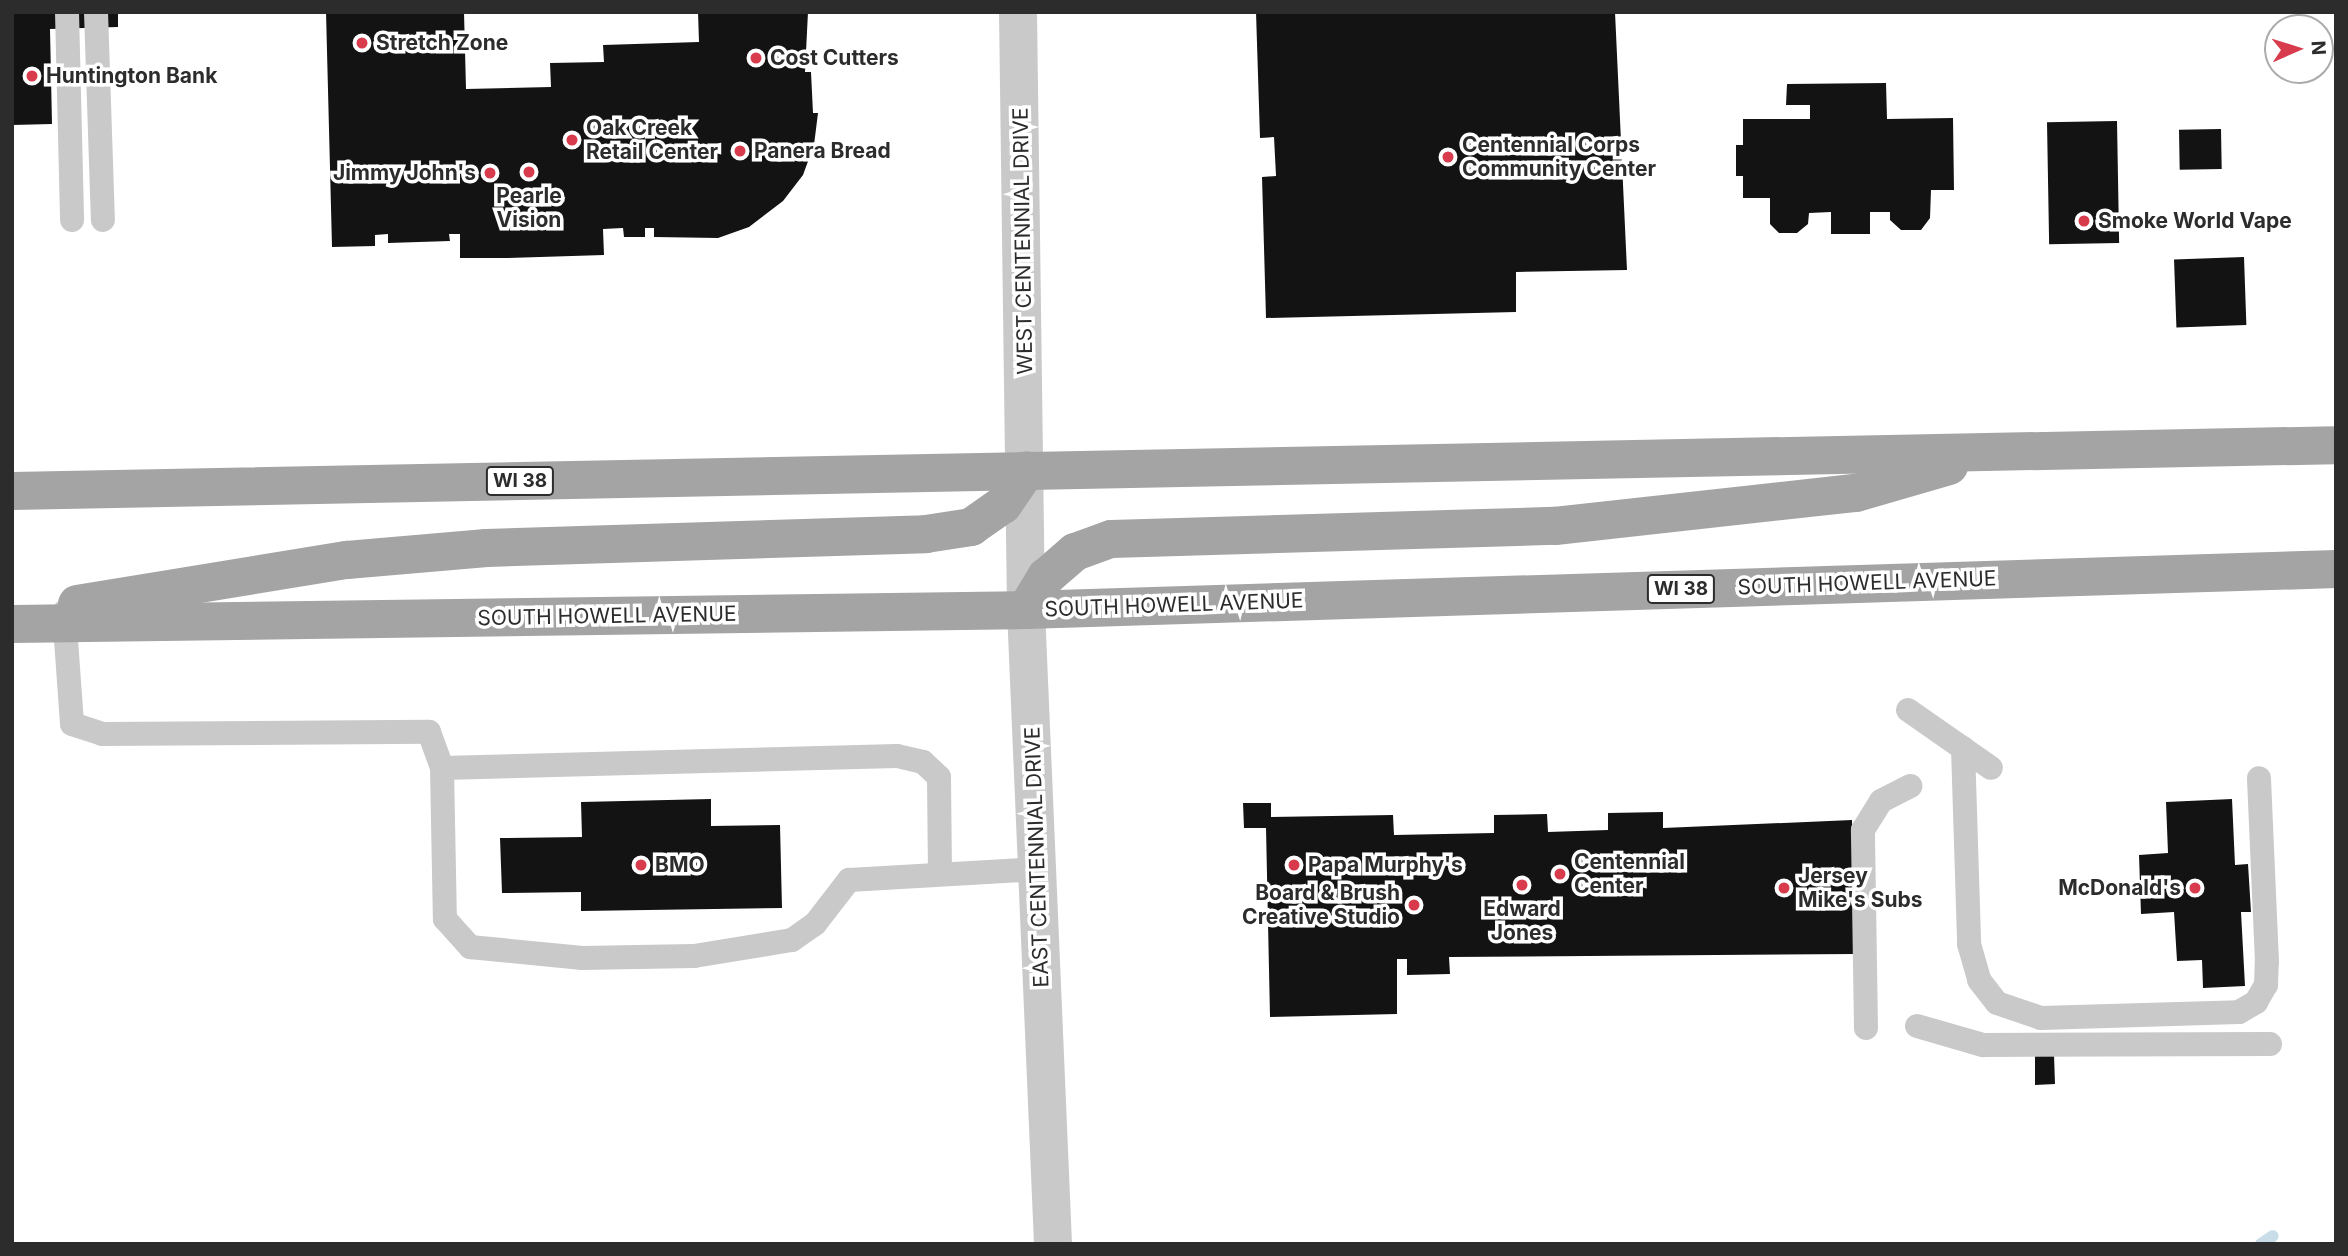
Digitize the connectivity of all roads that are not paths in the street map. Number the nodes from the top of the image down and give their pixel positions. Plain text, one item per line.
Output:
1 (66, 12) edge
2 (96, 12) edge
3 (1018, 12) edge
4 (72, 220) dead end
5 (103, 220) dead end
6 (2336, 445) edge
7 (2002, 452) junction
8 (1027, 470) junction
9 (12, 491) edge
10 (2336, 569) edge
11 (1027, 610) junction
12 (12, 614) edge
13 (64, 615) junction
14 (12, 624) edge
15 (1909, 710) dead end
16 (1963, 748) junction
17 (442, 768) junction
18 (1992, 768) dead end
19 (2259, 778) dead end
20 (1910, 786) dead end
21 (1037, 869) junction
22 (940, 874) junction
23 (1917, 1026) dead end
24 (1866, 1028) dead end
25 (2270, 1044) dead end
26 (1053, 1244) edge

1 - 4 lane
2 - 5 lane
3 - 8 street, WEST CENTENNIAL DRIVE
6 - 7 main road, WI 38
7 - 8 main road, WI 38
7 - 11 main road
8 - 9 main road, WI 38
8 - 11 street, EAST CENTENNIAL DRIVE
8 - 13 main road
10 - 11 main road, SOUTH HOWELL AVENUE / WI 38
11 - 13 main road, SOUTH HOWELL AVENUE / WI 38
11 - 21 street, EAST CENTENNIAL DRIVE
12 - 13 main road
13 - 14 main road, SOUTH HOWELL AVENUE / WI 38
13 - 17 lane
15 - 16 lane
16 - 18 lane
16 - 19 lane
17 - 22 lane
17 - 22 lane
20 - 24 lane
21 - 22 lane
21 - 26 street, EAST CENTENNIAL DRIVE
23 - 25 lane

